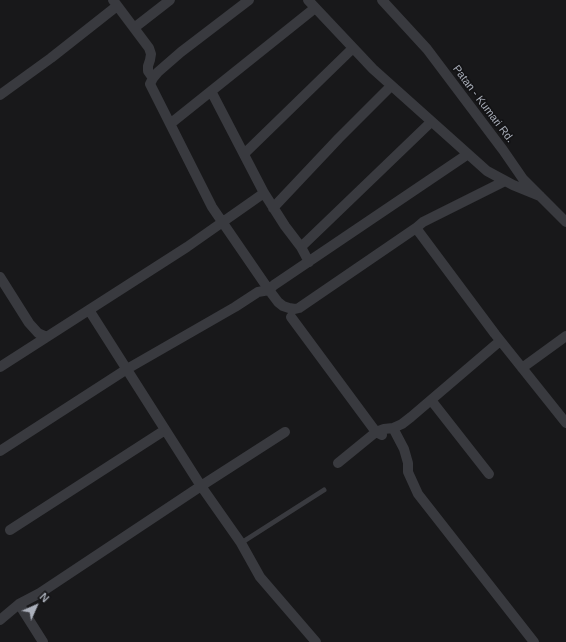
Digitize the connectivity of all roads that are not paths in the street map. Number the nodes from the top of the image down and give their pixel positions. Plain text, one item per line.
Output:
1 (170, 0) edge
2 (249, 0) edge
3 (308, 0) edge
4 (382, 0) edge
5 (115, 3) edge
6 (315, 8) junction
7 (134, 28) junction
8 (353, 48) junction
9 (153, 78) junction
10 (391, 86) junction
11 (211, 91) junction
12 (0, 95) edge
13 (431, 122) junction
14 (170, 124) junction
15 (244, 154) junction
16 (468, 154) junction
17 (505, 181) junction
18 (264, 193) junction
19 (540, 196) junction
20 (273, 208) junction
21 (222, 222) junction
22 (566, 222) edge
23 (416, 228) junction
24 (301, 248) junction
25 (309, 262) junction
26 (1, 281) edge
27 (269, 290) junction
28 (89, 310) junction
29 (291, 317) dead end
30 (566, 336) edge
31 (47, 337) junction
32 (500, 341) junction
33 (0, 367) edge
34 (522, 368) junction
35 (127, 369) junction
36 (431, 400) junction
37 (566, 423) edge
38 (393, 428) junction
39 (165, 430) junction
40 (285, 432) dead end
41 (379, 433) junction
42 (0, 451) edge
43 (338, 463) dead end
44 (489, 474) dead end
45 (201, 486) junction
46 (324, 490) dead end
47 (10, 530) dead end
48 (241, 543) junction
49 (20, 604) junction
50 (0, 620) edge
51 (43, 642) edge
52 (316, 642) edge
53 (534, 642) edge

1 - 7 street
2 - 9 street
3 - 6 street
4 - 19 street, Patan - Kumari Rd.
5 - 7 street
5 - 12 street
6 - 8 street
6 - 11 street
7 - 9 street
8 - 10 street
8 - 15 street
9 - 14 street
10 - 13 street
10 - 20 street
11 - 14 street
11 - 15 street
13 - 16 street
13 - 24 street
14 - 21 street
15 - 18 street
16 - 17 street
16 - 25 street
17 - 19 street
17 - 23 street
18 - 20 street
18 - 21 street
19 - 22 street, Patan - Kumari Rd.
20 - 24 street
21 - 27 street
21 - 28 street
23 - 27 street
23 - 32 street
24 - 25 street
25 - 27 street
26 - 31 street
27 - 35 street
28 - 31 street
28 - 35 street
29 - 41 street
30 - 34 street
31 - 33 street
32 - 34 street
32 - 36 street
34 - 37 street
35 - 39 street
35 - 42 street
36 - 38 street
36 - 44 street
38 - 41 street
38 - 53 street
39 - 45 street
39 - 47 street
40 - 45 street
41 - 43 street
45 - 48 street
45 - 49 street
46 - 48 lane
48 - 52 street
49 - 50 street
49 - 51 street

